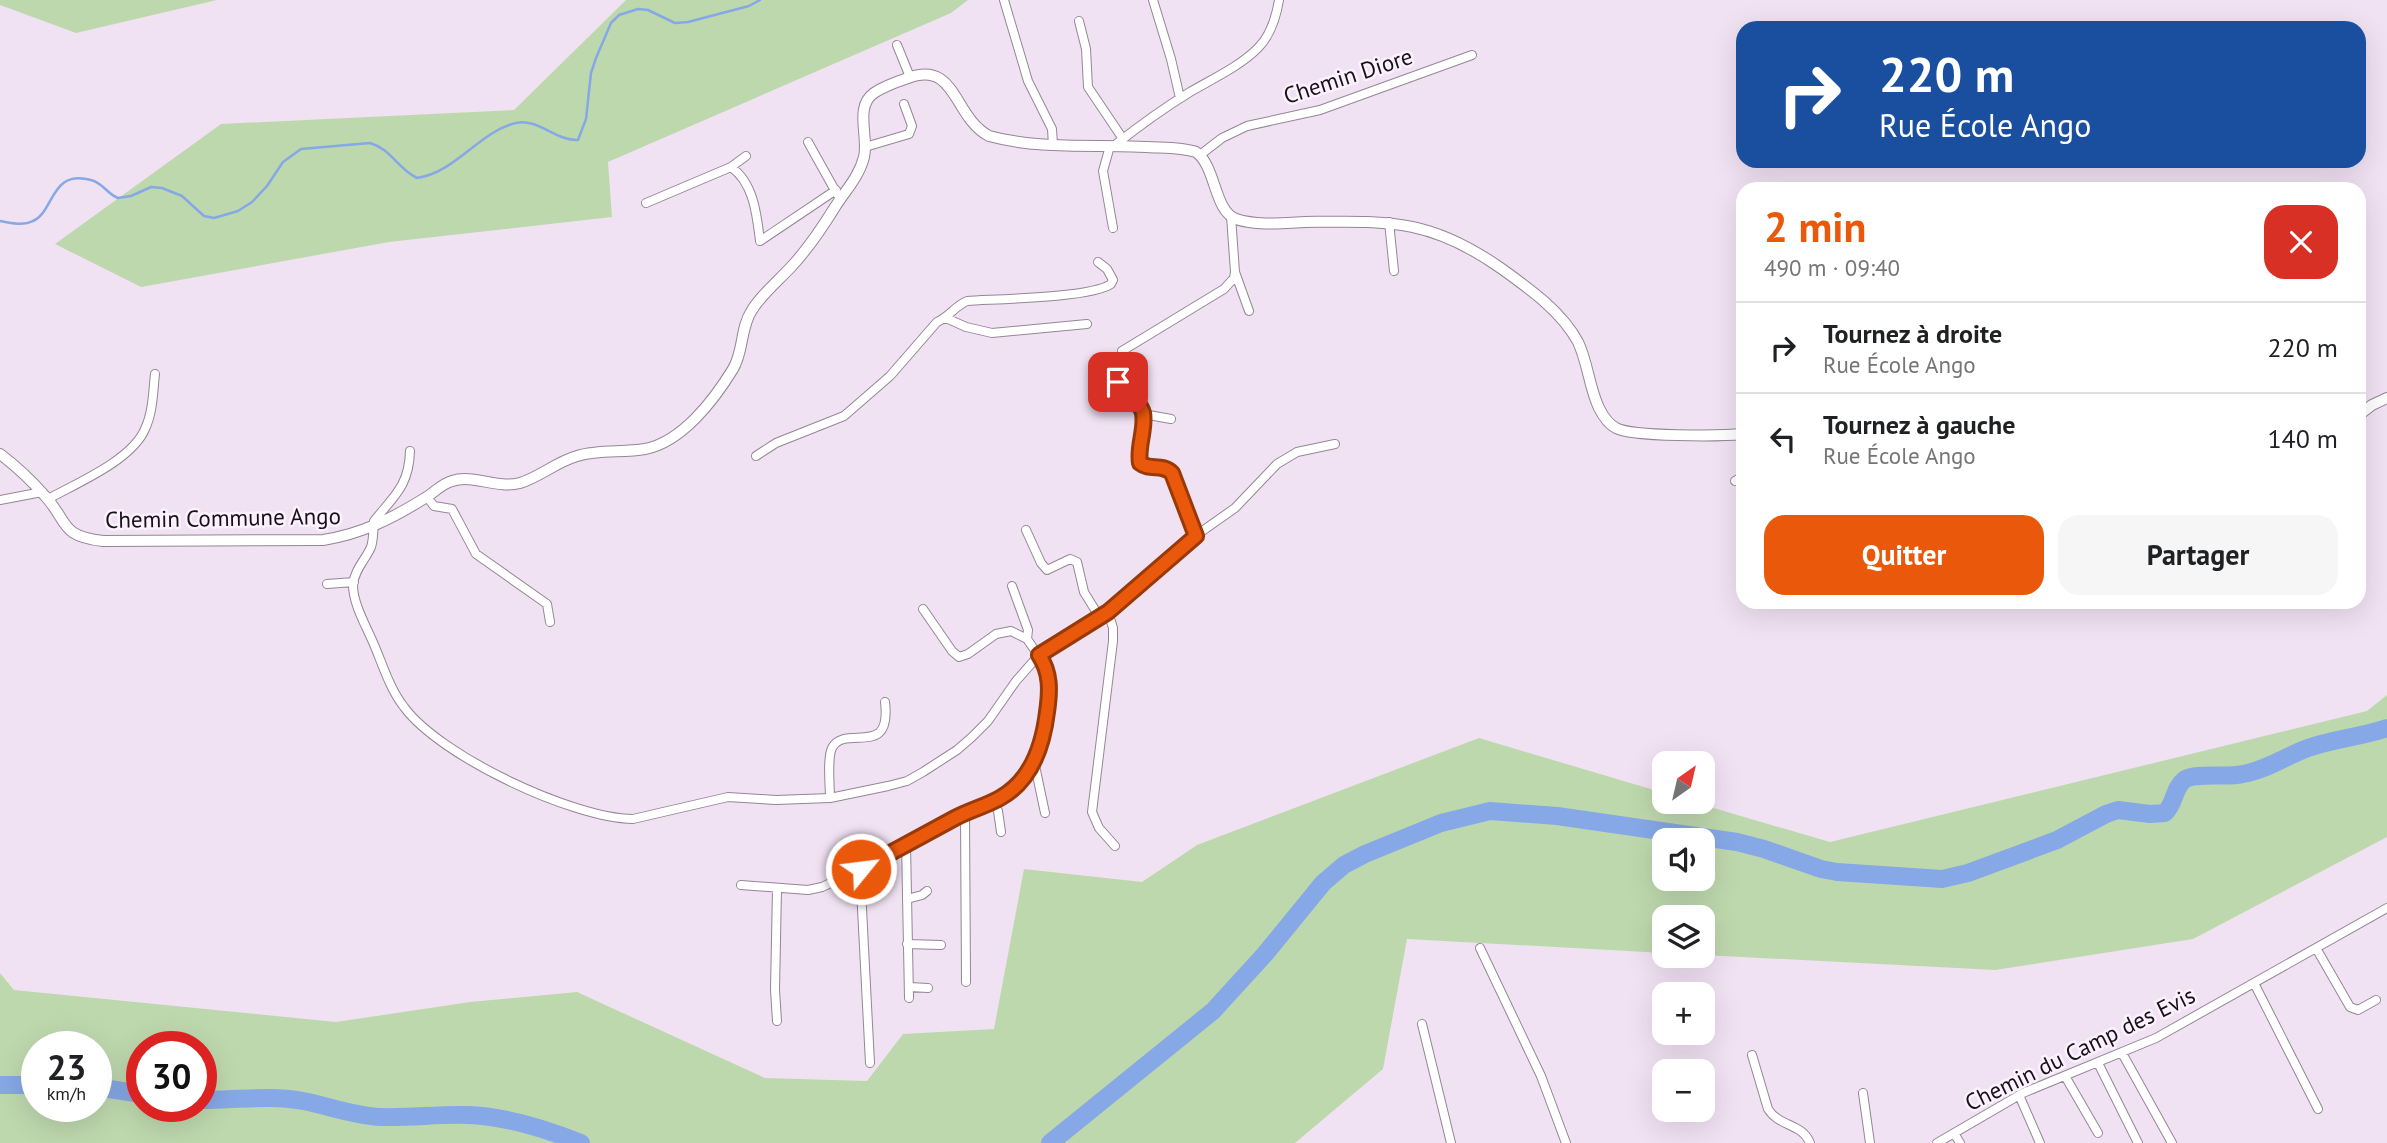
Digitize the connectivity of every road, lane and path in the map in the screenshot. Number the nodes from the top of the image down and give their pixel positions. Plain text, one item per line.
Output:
1 (1004, 0) edge
2 (1153, 0) edge
3 (1279, 0) edge
4 (1079, 21) dead end
5 (897, 45) dead end
6 (1472, 55) dead end
7 (910, 77) junction
8 (1180, 98) junction
9 (904, 104) dead end
10 (808, 142) dead end
11 (1116, 143) junction
12 (1053, 145) junction
13 (865, 147) junction
14 (1200, 155) junction
15 (746, 156) dead end
16 (731, 167) junction
17 (838, 195) junction
18 (646, 203) dead end
19 (1231, 216) junction
20 (1389, 222) junction
21 (1113, 228) dead end
22 (1098, 262) dead end
23 (1394, 271) dead end
24 (1236, 272) junction
25 (1249, 311) dead end
26 (946, 318) junction
27 (1087, 324) dead end
28 (1122, 351) dead end
29 (155, 374) dead end
30 (1118, 382) dead end
31 (2387, 398) edge
32 (2366, 410) edge
33 (1143, 414) junction
34 (1171, 419) dead end
35 (1736, 434) edge
36 (1335, 444) dead end
37 (410, 451) dead end
38 (0, 454) edge
39 (756, 456) dead end
40 (45, 496) junction
41 (427, 497) junction
42 (0, 500) edge
43 (374, 527) junction
44 (1026, 530) dead end
45 (1196, 536) junction
46 (354, 582) junction
47 (327, 584) dead end
48 (1012, 586) dead end
49 (923, 609) dead end
50 (1108, 612) junction
51 (1100, 618) junction
52 (550, 622) dead end
53 (1027, 639) junction
54 (1039, 655) junction
55 (885, 702) dead end
56 (1034, 761) junction
57 (830, 798) junction
58 (993, 801) junction
59 (965, 813) junction
60 (1045, 813) dead end
61 (1001, 832) dead end
62 (860, 843) dead end
63 (906, 844) junction
64 (1115, 846) dead end
65 (860, 870) junction
66 (741, 885) dead end
67 (777, 889) junction
68 (927, 891) dead end
69 (907, 899) junction
70 (2387, 908) edge
71 (907, 944) junction
72 (941, 945) dead end
73 (1480, 948) dead end
74 (2316, 948) junction
75 (966, 982) dead end
76 (2254, 983) junction
77 (909, 987) junction
78 (928, 988) dead end
79 (909, 998) dead end
80 (2376, 1000) dead end
81 (777, 1021) dead end
82 (1422, 1024) dead end
83 (2122, 1053) junction
84 (1752, 1055) dead end
85 (870, 1063) dead end
86 (2098, 1063) junction
87 (2066, 1076) junction
88 (1863, 1093) dead end
89 (2019, 1095) junction
90 (2318, 1109) dead end
91 (1954, 1133) junction
92 (2098, 1133) dead end
93 (1451, 1143) edge
94 (1566, 1143) edge
95 (1810, 1143) edge
96 (1871, 1143) edge
97 (1937, 1143) edge
98 (1960, 1143) edge
99 (2040, 1143) edge
100 (2138, 1143) edge
101 (2172, 1143) edge

1 - 12 street
2 - 8 street
3 - 8 street
4 - 11 street
5 - 7 street
6 - 14 street, Chemin Diore
7 - 12 street, Chemin Commune Ango
7 - 13 street, Chemin Commune Ango
8 - 11 street
9 - 13 street
10 - 17 street
11 - 12 street, Chemin Commune Ango
11 - 14 street, Chemin Commune Ango
11 - 21 street
13 - 17 street, Chemin Commune Ango
14 - 19 street
15 - 16 street
16 - 17 street, Chemin Commune Ango
16 - 18 street
17 - 41 street, Chemin Commune Ango
19 - 20 street
19 - 24 street
20 - 23 street
20 - 35 street
22 - 26 street
24 - 25 street
24 - 28 street
26 - 27 street
26 - 39 street
29 - 40 street, Chemin Commune Ango
30 - 33 street
31 - 32 street
33 - 34 street
33 - 45 street
36 - 45 street
37 - 43 street, Chemin Commune Ango
38 - 40 street, Chemin Commune Ango
40 - 42 street, Chemin Commune Ango
40 - 43 street, Chemin Commune Ango
41 - 43 street, Chemin Commune Ango
41 - 52 street
43 - 46 street
44 - 51 street
45 - 50 street
46 - 47 street
46 - 57 street
48 - 53 street
49 - 53 street
50 - 51 street
50 - 64 street
51 - 54 street
53 - 54 street
54 - 56 street
54 - 57 street
55 - 57 street
56 - 58 street
56 - 60 street
58 - 59 street
58 - 61 street
59 - 63 street
59 - 75 street
62 - 65 street
63 - 65 street
63 - 69 street
65 - 67 street
65 - 85 street
66 - 67 street
67 - 81 street
68 - 69 street
69 - 71 street
70 - 74 street, Chemin du Camp des Evis
71 - 72 street
71 - 77 street
73 - 94 street
74 - 76 street, Chemin du Camp des Evis
74 - 80 street
76 - 83 street, Chemin du Camp des Evis
76 - 90 street
77 - 78 street
77 - 79 street
82 - 93 street
83 - 86 street, Chemin du Camp des Evis
83 - 101 street
84 - 95 street
86 - 87 street, Chemin du Camp des Evis
86 - 100 street
87 - 89 street, Chemin du Camp des Evis
87 - 92 street
88 - 96 street
89 - 91 street, Chemin du Camp des Evis
89 - 99 street
91 - 97 street, Chemin du Camp des Evis
91 - 98 street

